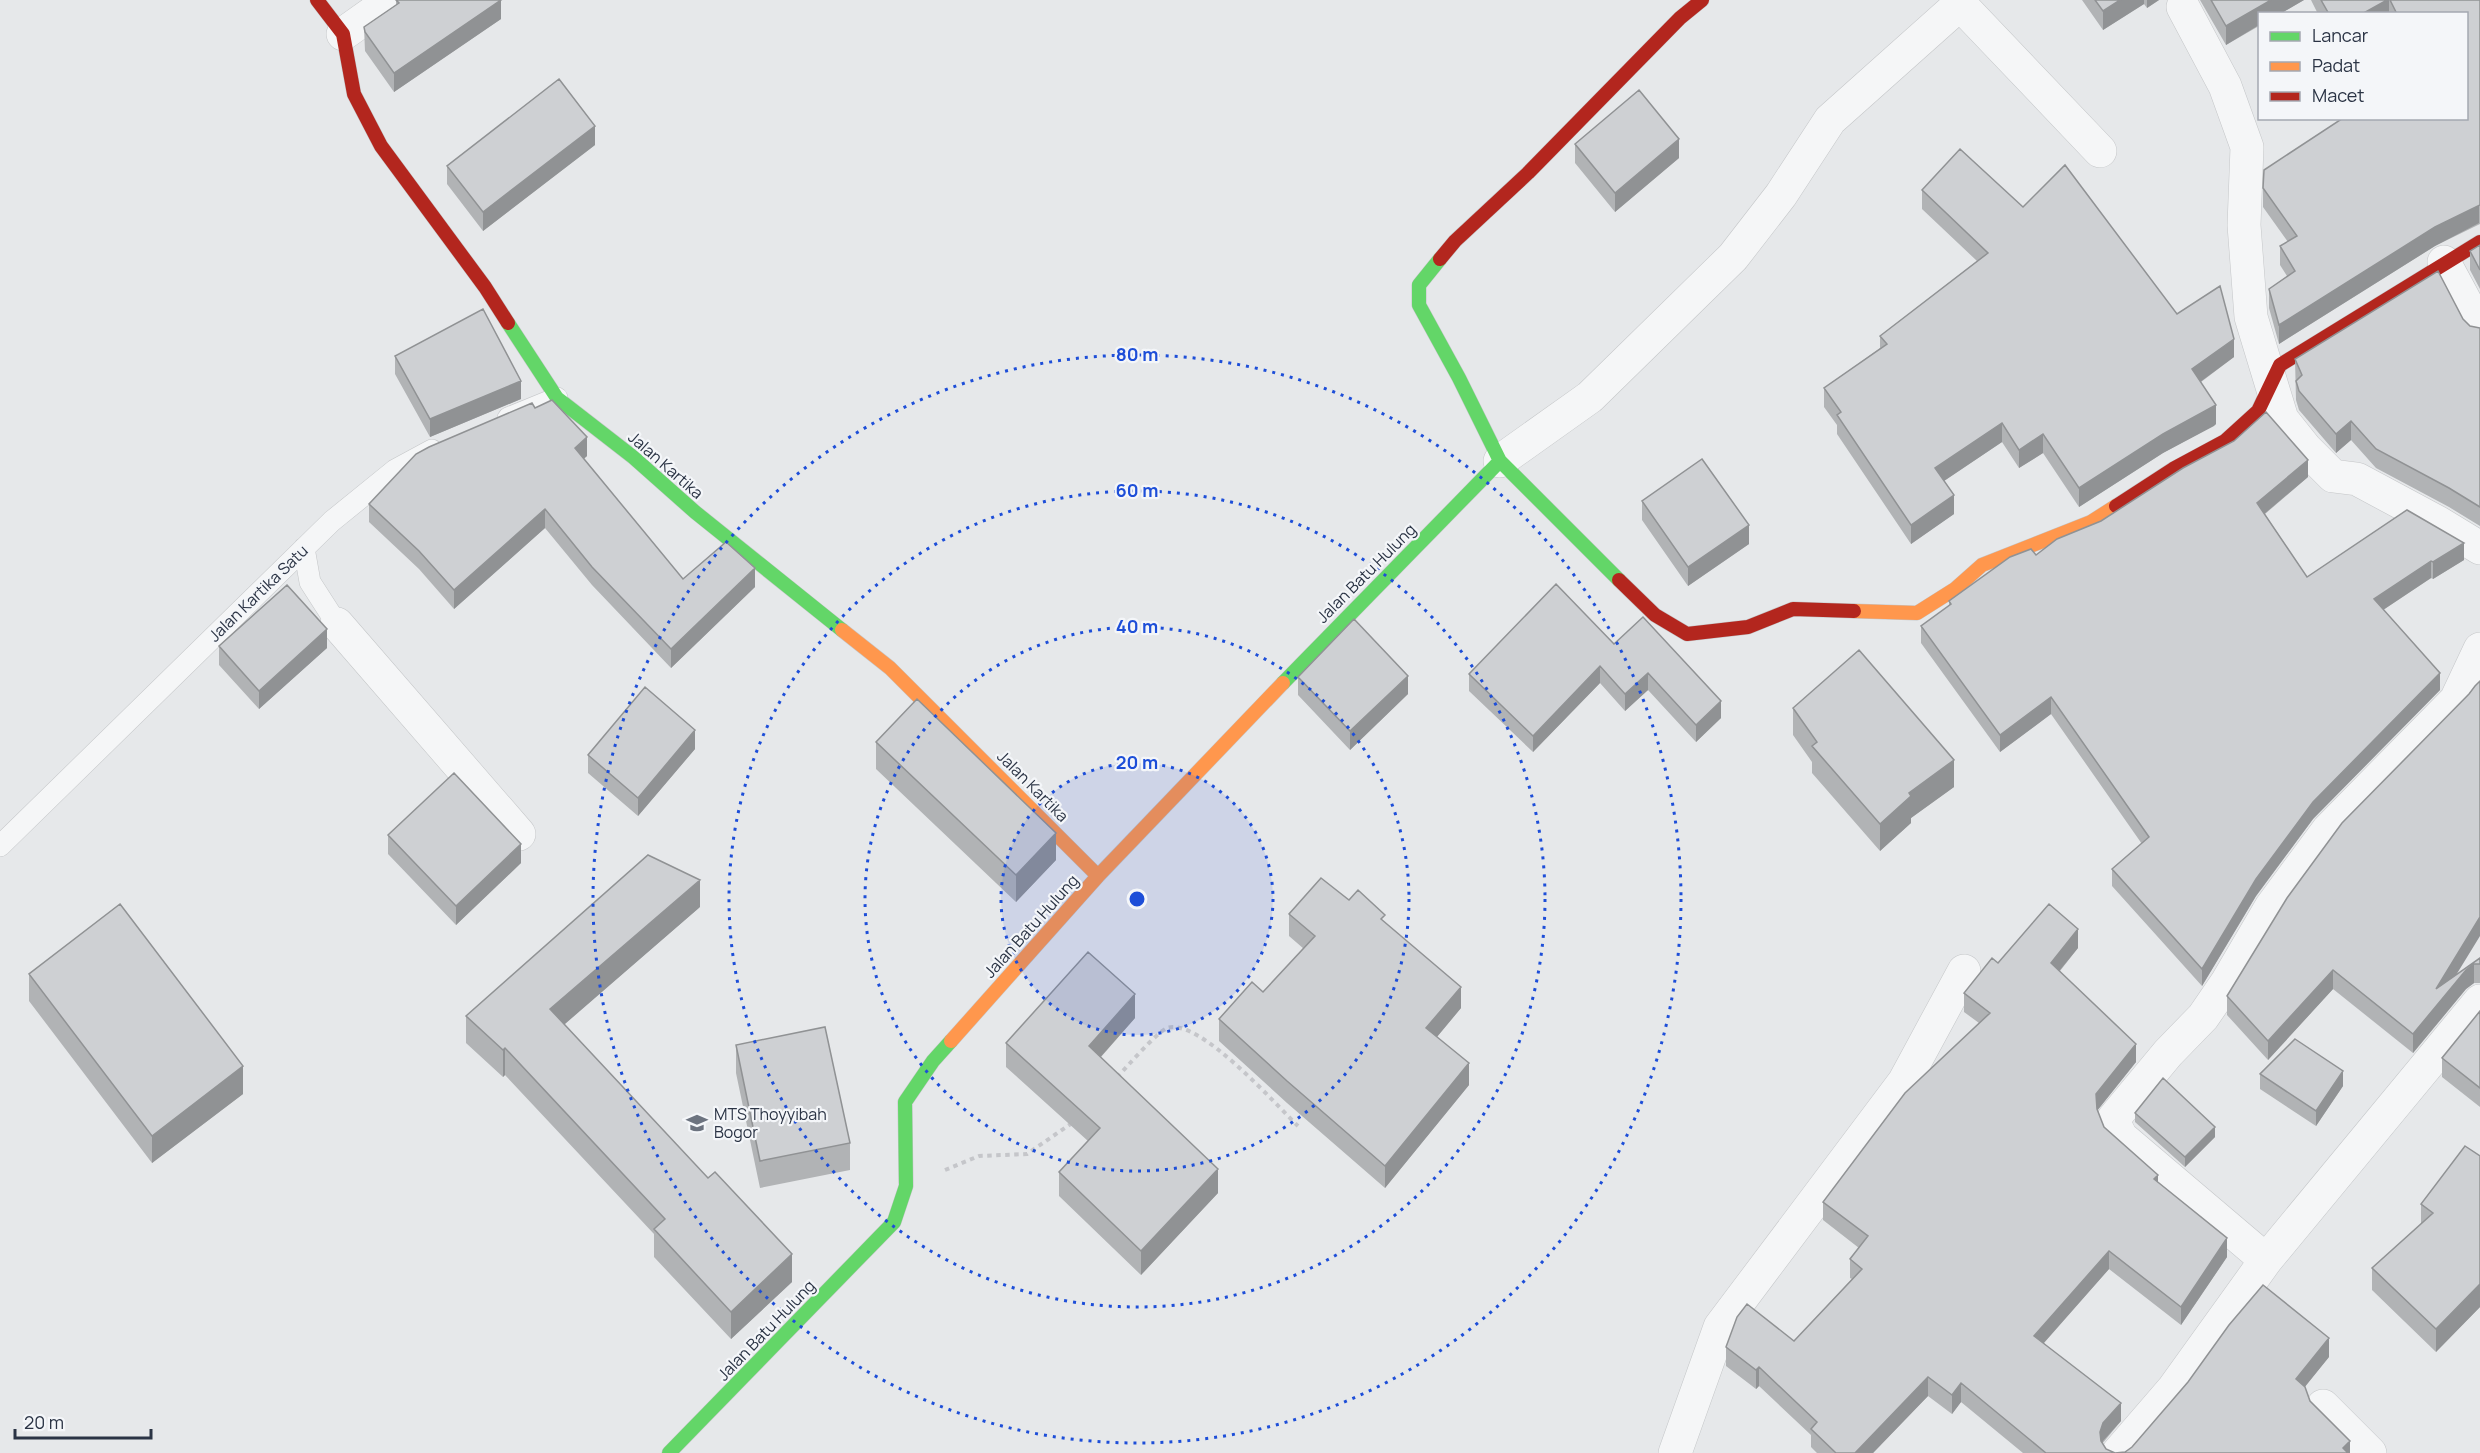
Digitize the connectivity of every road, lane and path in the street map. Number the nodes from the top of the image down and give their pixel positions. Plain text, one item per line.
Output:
1 (317, 0) edge
2 (391, 0) edge
3 (1702, 0) edge
4 (2183, 7) dead end
5 (343, 34) junction
6 (2100, 151) dead end
7 (2480, 242) edge
8 (2444, 262) junction
9 (2480, 328) edge
10 (2272, 386) junction
11 (557, 398) junction
12 (485, 428) edge
13 (454, 441) edge
14 (1500, 461) junction
15 (2479, 546) edge
16 (304, 548) junction
17 (337, 624) joint
18 (2480, 649) edge
19 (519, 834) dead end
20 (0, 846) edge
21 (1098, 876) junction
22 (1964, 971) dead end
23 (2480, 1001) edge
24 (1115, 1079) edge
25 (1075, 1120) edge
26 (1298, 1126) dead end
27 (906, 1186) junction
28 (2266, 1260) junction
29 (2324, 1406) dead end
30 (669, 1453) edge
31 (1675, 1453) edge
32 (2118, 1453) edge
33 (2370, 1453) edge

1 - 5 street, Jalan Kartika
2 - 5 street
3 - 14 street
4 - 10 street
5 - 11 street, Jalan Kartika
6 - 14 street
7 - 8 street
8 - 9 street
8 - 10 street
10 - 14 street
10 - 15 street
11 - 12 lane
11 - 21 street, Jalan Kartika
13 - 16 lane, Jalan Kartika Satu
14 - 21 street, Jalan Batu Hulung
16 - 17 lane
16 - 20 lane, Jalan Kartika Satu
17 - 19 street
18 - 28 street
21 - 27 street, Jalan Batu Hulung
22 - 31 street
23 - 28 street
24 - 26 path
25 - 27 path
27 - 30 street, Jalan Batu Hulung
28 - 32 street
29 - 33 street

